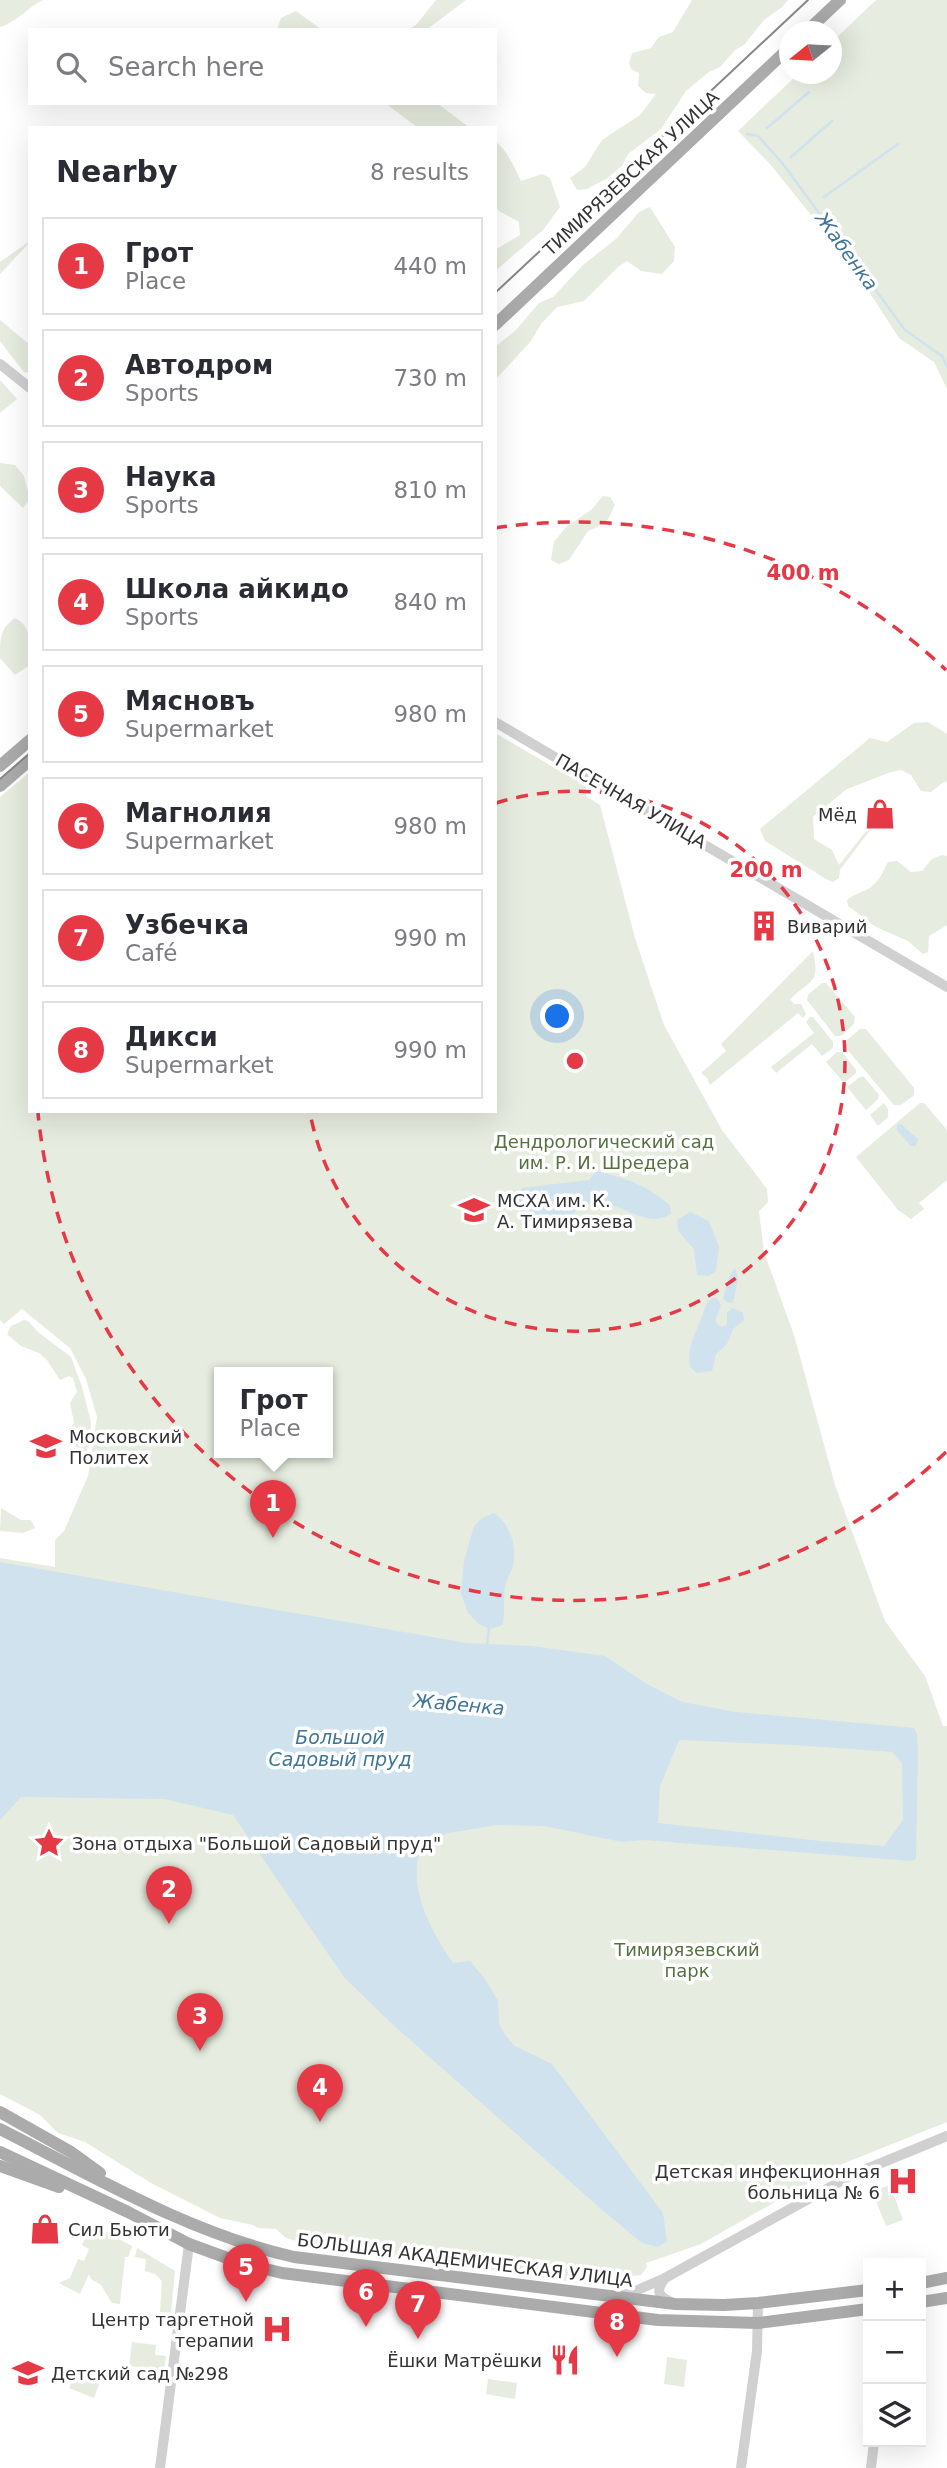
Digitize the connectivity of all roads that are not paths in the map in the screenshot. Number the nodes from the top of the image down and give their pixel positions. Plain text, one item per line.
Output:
1 (840, 0) edge
2 (818, 21) edge
3 (779, 56) edge
4 (497, 323) edge
5 (0, 364) edge
6 (28, 386) edge
7 (497, 723) edge
8 (28, 742) edge
9 (28, 762) edge
10 (0, 766) edge
11 (0, 786) edge
12 (947, 987) edge
13 (0, 2112) edge
14 (0, 2129) edge
15 (947, 2136) edge
16 (0, 2152) edge
17 (0, 2165) edge
18 (129, 2194) junction
19 (128, 2212) junction
20 (189, 2244) junction
21 (664, 2278) junction
22 (947, 2278) edge
23 (926, 2282) edge
24 (863, 2291) edge
25 (613, 2297) junction
26 (947, 2298) edge
27 (926, 2301) edge
28 (758, 2303) junction
29 (675, 2304) junction
30 (863, 2310) edge
31 (758, 2323) junction
32 (873, 2447) edge
33 (160, 2468) edge
34 (741, 2468) edge
35 (871, 2468) edge

1 - 2 main road
3 - 4 main road, ТИМИРЯЗЕВСКАЯ УЛИЦА
5 - 6 street
7 - 12 street, ПАСЕЧНАЯ УЛИЦА
8 - 10 main road
9 - 11 main road
13 - 18 main road
14 - 18 main road, БОЛЬШАЯ АКАДЕМИЧЕСКАЯ УЛИЦА
15 - 21 street
16 - 19 main road, БОЛЬШАЯ АКАДЕМИЧЕСКАЯ УЛИЦА
17 - 19 main road
18 - 25 main road, БОЛЬШАЯ АКАДЕМИЧЕСКАЯ УЛИЦА
19 - 20 main road, БОЛЬШАЯ АКАДЕМИЧЕСКАЯ УЛИЦА
20 - 31 main road, БОЛЬШАЯ АКАДЕМИЧЕСКАЯ УЛИЦА
20 - 33 street
21 - 25 street
21 - 29 street
22 - 23 main road
24 - 28 main road, БОЛЬШАЯ АКАДЕМИЧЕСКАЯ УЛИЦА
25 - 29 main road, БОЛЬШАЯ АКАДЕМИЧЕСКАЯ УЛИЦА
26 - 27 main road
28 - 29 main road, БОЛЬШАЯ АКАДЕМИЧЕСКАЯ УЛИЦА
28 - 31 street
30 - 31 main road, БОЛЬШАЯ АКАДЕМИЧЕСКАЯ УЛИЦА
31 - 34 street
32 - 35 street

